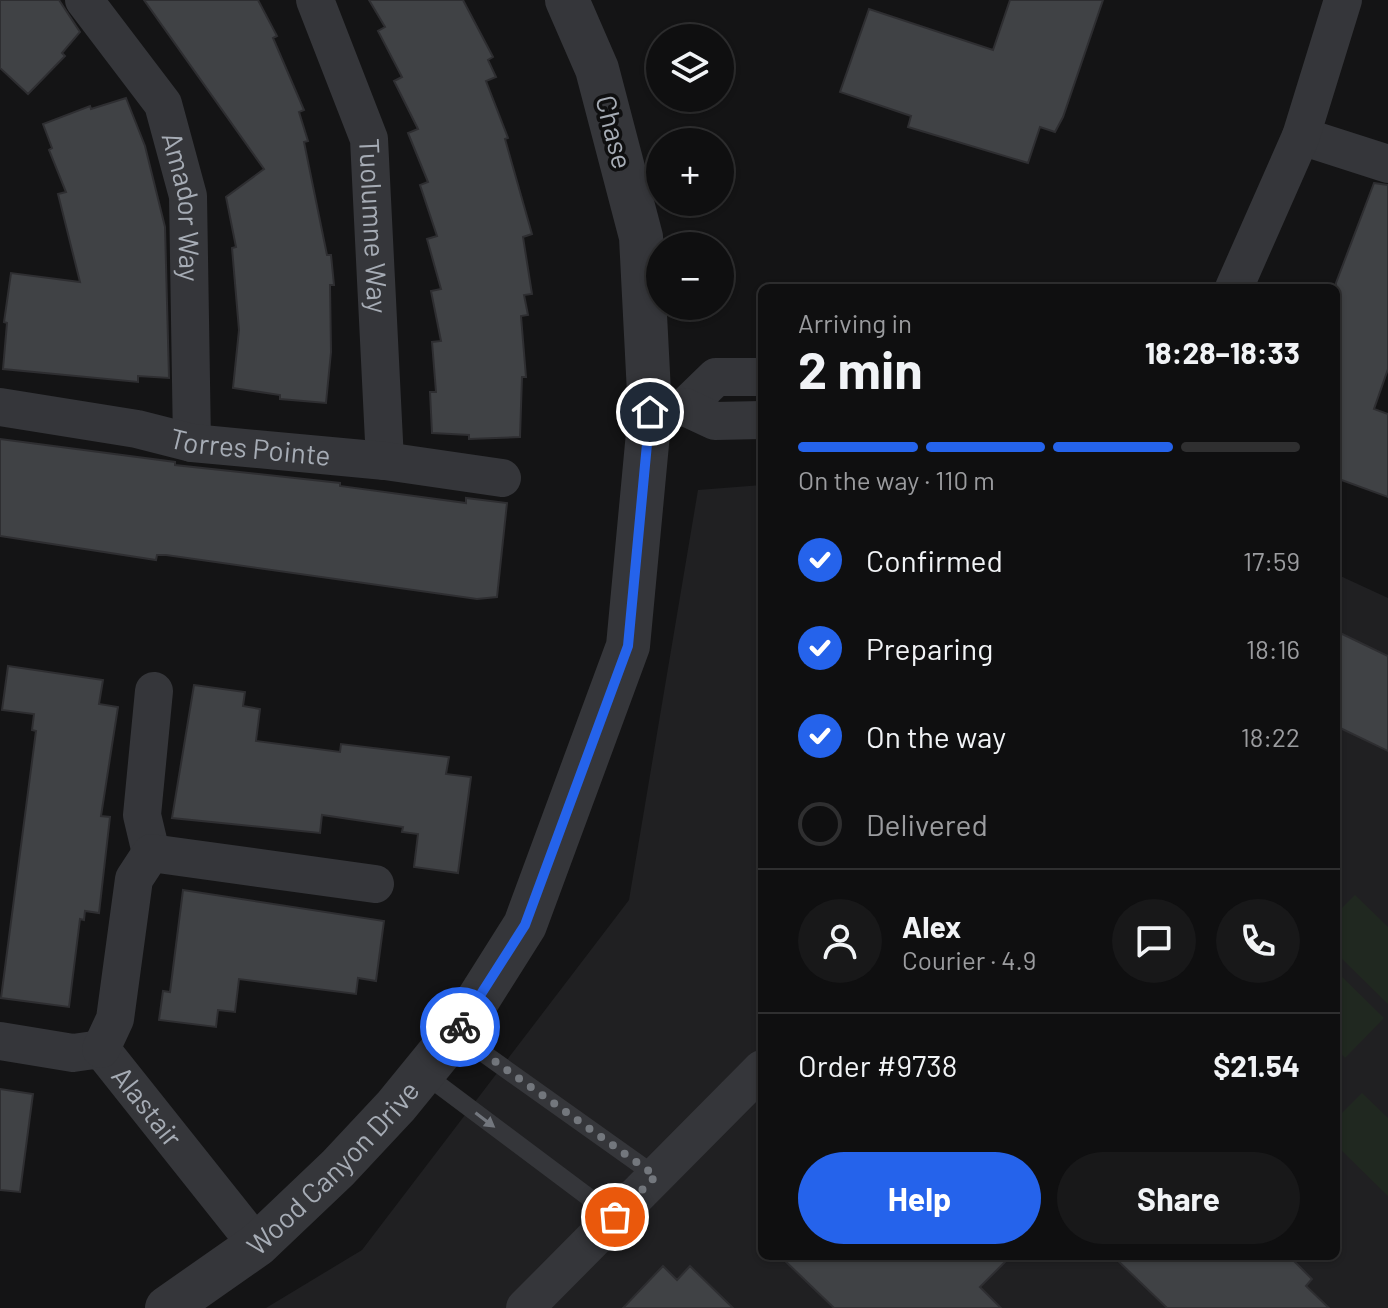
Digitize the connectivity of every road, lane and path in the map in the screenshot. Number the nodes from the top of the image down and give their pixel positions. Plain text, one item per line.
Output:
1 (84, 0) edge
2 (315, 0) edge
3 (567, 0) edge
4 (1343, 0) edge
5 (1301, 136) junction
6 (1388, 164) edge
7 (1236, 284) edge
8 (758, 377) edge
9 (0, 407) edge
10 (667, 409) junction
11 (758, 420) edge
12 (192, 443) junction
13 (385, 461) junction
14 (502, 478) dead end
15 (154, 691) dead end
16 (151, 853) junction
17 (375, 884) dead end
18 (455, 1033) junction
19 (0, 1041) edge
20 (101, 1049) junction
21 (423, 1073) junction
22 (758, 1073) edge
23 (656, 1176) junction
24 (615, 1217) junction
25 (257, 1245) junction
26 (167, 1308) edge
27 (525, 1308) edge

1 - 12 street, Amador Way
2 - 13 street, Tuolumne Way
3 - 10 street, Chase
4 - 5 street
5 - 6 street
5 - 7 street
8 - 10 street
9 - 12 street, Torres Pointe
10 - 11 street
10 - 18 street, Wood Canyon Drive
12 - 13 street, Torres Pointe
13 - 14 street, Torres Pointe
15 - 16 street
16 - 17 street
16 - 20 street
18 - 21 street, Wood Canyon Drive
18 - 23 lane
19 - 20 street, Alastair
20 - 25 street, Alastair
21 -> 24 lane
21 - 25 street, Wood Canyon Drive
22 - 23 street
23 - 24 street
24 - 27 street
25 - 26 street, Wood Canyon Drive

